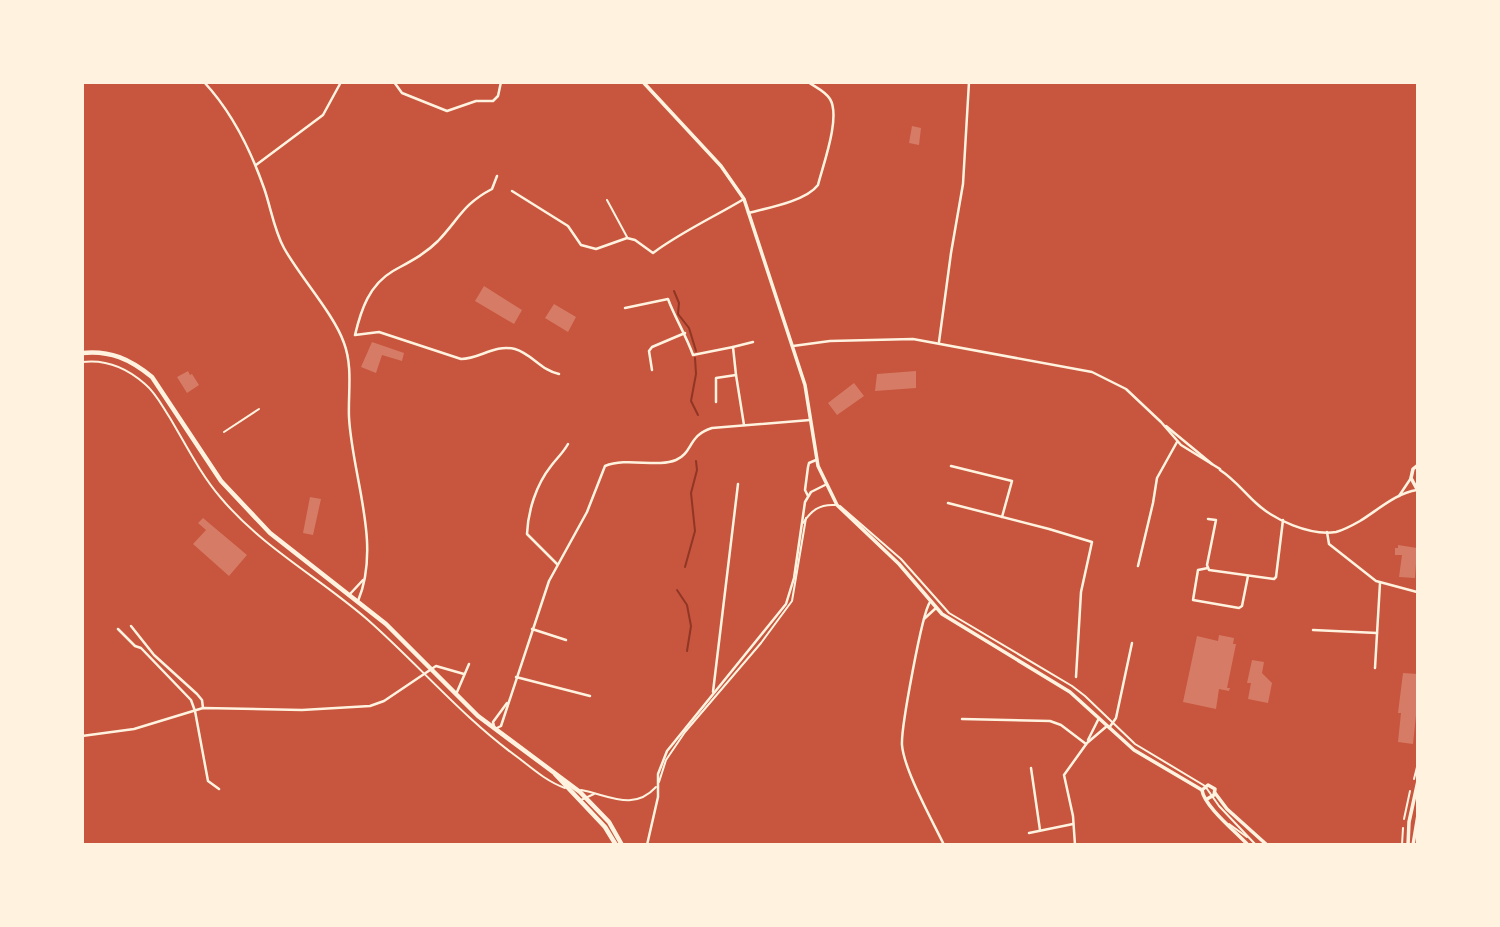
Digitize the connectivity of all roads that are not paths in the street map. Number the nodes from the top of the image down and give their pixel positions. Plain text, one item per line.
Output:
1 (204, 82) edge
2 (341, 82) edge
3 (394, 82) edge
4 (501, 82) edge
5 (643, 82) edge
6 (808, 82) edge
7 (969, 82) edge
8 (256, 164) junction
9 (497, 176) dead end
10 (512, 191) dead end
11 (744, 199) junction
12 (607, 200) dead end
13 (748, 213) junction
14 (627, 238) junction
15 (625, 308) dead end
16 (685, 333) junction
17 (753, 342) dead end
18 (939, 342) junction
19 (793, 346) junction
20 (733, 347) junction
21 (82, 353) edge
22 (82, 362) edge
23 (652, 370) dead end
24 (559, 374) dead end
25 (736, 375) junction
26 (716, 402) dead end
27 (259, 409) dead end
28 (810, 420) junction
29 (1161, 422) junction
30 (744, 426) junction
31 (223, 432) dead end
32 (1177, 442) junction
33 (568, 444) dead end
34 (816, 460) junction
35 (1418, 465) edge
36 (951, 466) dead end
37 (1220, 470) junction
38 (1411, 478) junction
39 (738, 484) dead end
40 (825, 485) junction
41 (1417, 490) edge
42 (808, 496) junction
43 (1399, 496) junction
44 (948, 503) dead end
45 (837, 505) junction
46 (1002, 517) junction
47 (806, 518) junction
48 (1208, 519) dead end
49 (1283, 520) junction
50 (801, 527) junction
51 (1327, 532) junction
52 (557, 564) junction
53 (1138, 566) dead end
54 (1208, 568) junction
55 (1248, 576) junction
56 (365, 577) junction
57 (1380, 583) junction
58 (1417, 592) edge
59 (350, 594) junction
60 (932, 600) junction
61 (358, 601) junction
62 (936, 608) junction
63 (924, 619) junction
64 (131, 626) dead end
65 (118, 629) dead end
66 (532, 629) junction
67 (1313, 630) dead end
68 (1377, 633) junction
69 (566, 640) dead end
70 (1132, 642) dead end
71 (470, 664) dead end
72 (1375, 668) dead end
73 (430, 670) junction
74 (464, 674) junction
75 (421, 675) junction
76 (516, 677) junction
77 (1076, 677) dead end
78 (713, 694) junction
79 (456, 695) junction
80 (590, 696) dead end
81 (509, 700) junction
82 (204, 709) junction
83 (195, 711) junction
84 (1099, 718) junction
85 (962, 719) dead end
86 (1110, 726) junction
87 (495, 729) junction
88 (82, 736) edge
89 (1086, 743) junction
90 (1031, 768) dead end
91 (555, 773) junction
92 (1418, 781) edge
93 (657, 786) junction
94 (569, 788) junction
95 (1203, 788) junction
96 (219, 789) dead end
97 (577, 790) junction
98 (594, 794) junction
99 (1214, 795) junction
100 (583, 799) junction
101 (1207, 799) junction
102 (1418, 815) edge
103 (1223, 819) junction
104 (1073, 824) junction
105 (1040, 830) junction
106 (1029, 833) dead end
107 (1243, 840) junction
108 (1250, 842) edge
109 (616, 845) edge
110 (622, 845) edge
111 (647, 845) edge
112 (944, 845) edge
113 (1075, 845) edge
114 (1239, 845) edge
115 (1256, 845) edge
116 (1267, 845) edge
117 (1408, 845) edge
118 (1413, 845) edge

1 - 8 street
2 - 8 street
3 - 4 street
5 - 11 street
6 - 13 street
7 - 18 street
8 - 56 street
9 - 24 street
10 - 14 street
11 - 13 street
11 - 14 street
12 - 14 street
13 - 19 street
15 - 16 street
16 - 20 street
16 - 23 street
17 - 20 street
18 - 19 street
18 - 29 street
19 - 28 street
20 - 25 street
21 - 59 main road
22 - 75 street
25 - 26 street
25 - 30 street
27 - 31 street
28 - 30 street
28 - 34 street
29 - 32 street
29 - 37 street
30 - 52 street
32 - 37 street
32 - 53 street
33 - 52 street
34 - 40 street
34 - 42 street
35 - 38 street
36 - 46 street
37 - 49 street
38 - 41 street
38 - 43 street
39 - 78 street
40 - 42 street
40 - 45 street
41 - 43 street
42 - 50 street
43 - 51 street
44 - 46 street
45 - 47 street
45 - 60 street
46 - 77 street
47 - 50 street
47 - 93 street
48 - 54 street
49 - 51 street
49 - 55 street
50 - 78 street
51 - 57 street
52 - 66 street
54 - 55 street
54 - 55 street
56 - 59 street
56 - 61 street
57 - 58 street
57 - 68 street
59 - 61 main road
60 - 62 street
60 - 63 street
60 - 86 street
61 - 73 main road
62 - 63 street
62 - 84 street
63 - 112 street
64 - 82 street
65 - 83 street
66 - 69 street
66 - 76 street
67 - 68 street
68 - 72 street
70 - 86 street
71 - 74 street
73 - 74 street
73 - 75 street
73 - 79 main road
74 - 79 street
75 - 82 street
75 - 94 street
76 - 80 street
76 - 81 street
78 - 93 street
79 - 87 main road
81 - 87 street
81 - 87 street
82 - 83 street
83 - 88 street
83 - 96 street
84 - 86 street
84 - 89 street
85 - 89 street
86 - 89 street
86 - 95 street
87 - 91 main road
89 - 104 street
90 - 105 street
91 - 94 main road
91 - 97 main road
92 - 117 street
93 - 98 street
93 - 111 street
94 - 97 street
94 - 100 main road
95 - 99 street
95 - 101 street
97 - 98 street
97 - 100 main road
98 - 100 street
99 - 101 street
99 - 108 street
99 - 116 street
100 - 109 main road
100 - 110 main road
101 - 103 street
102 - 118 street
103 - 107 street
103 - 108 street
104 - 105 street
104 - 113 street
105 - 106 street
107 - 108 street
107 - 114 street
108 - 115 street

